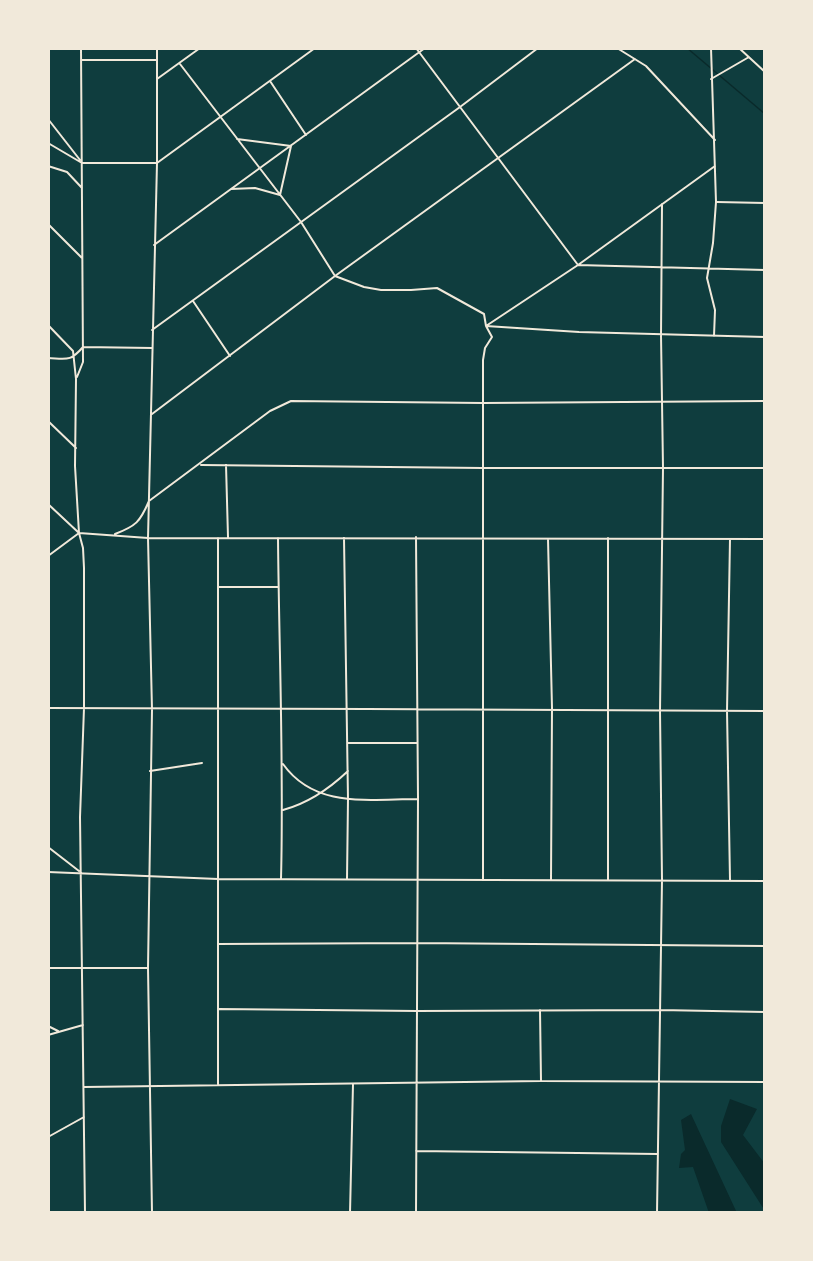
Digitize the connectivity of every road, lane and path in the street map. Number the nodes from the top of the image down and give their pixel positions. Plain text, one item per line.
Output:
1 (81, 48) edge
2 (157, 48) edge
3 (200, 48) edge
4 (315, 48) edge
5 (416, 48) edge
6 (425, 48) edge
7 (538, 48) edge
8 (617, 48) edge
9 (711, 48) edge
10 (739, 48) edge
11 (419, 52) junction
12 (749, 57) junction
13 (635, 59) junction
14 (82, 60) junction
15 (157, 60) junction
16 (180, 64) junction
17 (765, 72) edge
18 (711, 78) junction
19 (157, 79) junction
20 (270, 81) junction
21 (460, 107) junction
22 (220, 117) junction
23 (48, 119) edge
24 (306, 135) junction
25 (237, 139) junction
26 (716, 140) junction
27 (48, 143) edge
28 (291, 146) junction
29 (498, 158) junction
30 (82, 163) junction
31 (157, 163) junction
32 (48, 166) edge
33 (716, 166) junction
34 (259, 169) junction
35 (82, 189) junction
36 (231, 189) junction
37 (280, 195) junction
38 (716, 202) junction
39 (765, 203) edge
40 (662, 204) junction
41 (301, 222) junction
42 (48, 224) edge
43 (154, 245) junction
44 (83, 258) junction
45 (578, 264) junction
46 (662, 267) junction
47 (708, 268) junction
48 (765, 270) edge
49 (335, 276) junction
50 (193, 301) junction
51 (48, 325) edge
52 (486, 326) junction
53 (152, 330) junction
54 (661, 335) junction
55 (714, 336) junction
56 (765, 337) edge
57 (83, 346) junction
58 (152, 348) junction
59 (230, 356) junction
60 (48, 358) edge
61 (74, 358) junction
62 (76, 379) junction
63 (662, 401) junction
64 (765, 401) edge
65 (483, 403) junction
66 (151, 414) junction
67 (48, 421) edge
68 (76, 448) junction
69 (199, 465) junction
70 (226, 465) junction
71 (482, 468) junction
72 (663, 468) junction
73 (765, 468) edge
74 (149, 501) junction
75 (48, 504) edge
76 (79, 532) junction
77 (112, 535) junction
78 (278, 537) junction
79 (345, 537) junction
80 (416, 537) junction
81 (148, 538) junction
82 (218, 538) junction
83 (228, 538) junction
84 (608, 538) junction
85 (662, 538) junction
86 (483, 539) junction
87 (548, 539) junction
88 (730, 539) junction
89 (765, 539) edge
90 (48, 556) edge
91 (218, 587) junction
92 (278, 587) junction
93 (48, 708) edge
94 (84, 708) junction
95 (417, 708) junction
96 (484, 708) junction
97 (552, 708) junction
98 (217, 709) junction
99 (280, 709) junction
100 (347, 709) junction
101 (152, 710) junction
102 (606, 710) junction
103 (660, 711) junction
104 (727, 711) junction
105 (765, 711) edge
106 (417, 742) junction
107 (348, 743) junction
108 (282, 762) junction
109 (202, 763) dead end
110 (150, 771) junction
111 (348, 771) junction
112 (320, 794) junction
113 (348, 799) junction
114 (418, 799) junction
115 (283, 810) junction
116 (48, 847) edge
117 (48, 873) edge
118 (80, 873) junction
119 (149, 877) junction
120 (218, 879) junction
121 (281, 879) junction
122 (347, 879) junction
123 (418, 879) junction
124 (483, 879) junction
125 (551, 880) junction
126 (608, 880) junction
127 (662, 880) junction
128 (730, 880) junction
129 (765, 880) edge
130 (417, 943) junction
131 (218, 944) junction
132 (662, 945) junction
133 (765, 946) edge
134 (48, 968) edge
135 (82, 968) junction
136 (148, 968) junction
137 (218, 1009) junction
138 (540, 1010) junction
139 (660, 1010) junction
140 (417, 1011) junction
141 (765, 1012) edge
142 (83, 1025) junction
143 (48, 1026) edge
144 (58, 1031) junction
145 (48, 1035) edge
146 (542, 1081) junction
147 (659, 1081) junction
148 (765, 1082) edge
149 (353, 1083) junction
150 (417, 1083) junction
151 (218, 1085) junction
152 (84, 1086) junction
153 (150, 1086) junction
154 (84, 1117) junction
155 (48, 1137) edge
156 (416, 1151) junction
157 (658, 1154) junction
158 (86, 1213) edge
159 (152, 1213) edge
160 (350, 1213) edge
161 (416, 1213) edge
162 (657, 1213) edge

1 - 14 street
2 - 15 street
3 - 16 street
4 - 20 street
5 - 11 street
6 - 11 street
7 - 21 street
8 - 13 street
9 - 18 street
10 - 12 street
11 - 21 street
11 - 24 street
12 - 17 street
12 - 18 street
13 - 26 street
13 - 29 street
14 - 15 street
14 - 30 street
15 - 19 street
16 - 19 street
16 - 22 street
18 - 26 street
19 - 31 street
20 - 22 street
20 - 24 street
21 - 29 street
21 - 41 street
22 - 25 street
22 - 31 street
23 - 30 street
24 - 28 street
25 - 28 street
25 - 34 street
26 - 33 street
27 - 30 street
28 - 34 street
28 - 37 street
29 - 45 street
29 - 49 street
30 - 31 street
30 - 35 street
31 - 43 street
32 - 35 street
33 - 38 street
33 - 40 street
34 - 36 street
34 - 37 street
35 - 44 street
36 - 37 street
36 - 43 street
37 - 41 street
38 - 39 street
38 - 47 street
40 - 45 street
40 - 46 street
41 - 49 street
41 - 50 street
42 - 44 street
43 - 53 street
44 - 57 street
45 - 46 street
45 - 52 street
46 - 47 street
46 - 54 street
47 - 48 street
47 - 55 street
49 - 52 street
49 - 59 street
50 - 53 street
50 - 59 street
51 - 61 street
52 - 54 street
52 - 65 street
53 - 58 street
54 - 55 street
54 - 63 street
55 - 56 street
57 - 58 street
57 - 61 street
57 - 62 street
58 - 66 street
59 - 66 street
60 - 61 street
61 - 62 street
62 - 68 street
63 - 64 street
63 - 65 street
63 - 72 street
65 - 69 street
65 - 71 street
66 - 74 street
67 - 68 street
68 - 76 street
69 - 70 street
69 - 74 street
70 - 71 street
70 - 83 street
71 - 72 street
71 - 86 street
72 - 73 street
72 - 85 street
74 - 77 street
74 - 81 street
75 - 76 street
76 - 77 street
76 - 90 street
76 - 94 street
77 - 81 street
78 - 79 street
78 - 83 street
78 - 92 street
79 - 80 street
79 - 100 street
80 - 86 street
80 - 95 street
81 - 82 street
81 - 101 street
82 - 83 street
82 - 91 street
84 - 85 street
84 - 87 street
84 - 102 street
85 - 88 street
85 - 103 street
86 - 87 street
86 - 96 street
87 - 97 street
88 - 89 street
88 - 104 street
91 - 92 street
91 - 98 street
92 - 99 street
93 - 94 street
94 - 101 street
94 - 118 street
95 - 96 street
95 - 100 street
95 - 106 street
96 - 97 street
96 - 124 street
97 - 102 street
97 - 125 street
98 - 99 street
98 - 101 street
98 - 120 street
99 - 100 street
99 - 108 street
100 - 107 street
101 - 110 street
102 - 103 street
102 - 126 street
103 - 104 street
103 - 127 street
104 - 105 street
104 - 128 street
106 - 107 street
106 - 114 street
107 - 111 street
108 - 112 street
108 - 115 street
109 - 110 street
110 - 119 street
111 - 112 street
111 - 113 street
112 - 113 street
112 - 115 street
113 - 114 street
113 - 122 street
114 - 123 street
115 - 121 street
116 - 118 street
117 - 118 street
118 - 119 street
118 - 135 street
119 - 120 street
119 - 136 street
120 - 121 street
120 - 131 street
121 - 122 street
122 - 123 street
123 - 124 street
123 - 130 street
124 - 125 street
125 - 126 street
126 - 127 street
127 - 128 street
127 - 132 street
128 - 129 street
130 - 131 street
130 - 132 street
130 - 140 street
131 - 137 street
132 - 133 street
132 - 139 street
134 - 135 street
135 - 136 street
135 - 142 street
136 - 153 street
137 - 140 street
137 - 151 street
138 - 139 street
138 - 140 street
138 - 146 street
139 - 141 street
139 - 147 street
140 - 150 street
142 - 144 street
142 - 152 street
143 - 144 street
144 - 145 street
146 - 147 street
146 - 150 street
147 - 148 street
147 - 157 street
149 - 150 street
149 - 151 street
149 - 160 street
150 - 156 street
151 - 153 street
152 - 153 street
152 - 154 street
153 - 159 street
154 - 155 street
154 - 158 street
156 - 157 street
156 - 161 street
157 - 162 street

